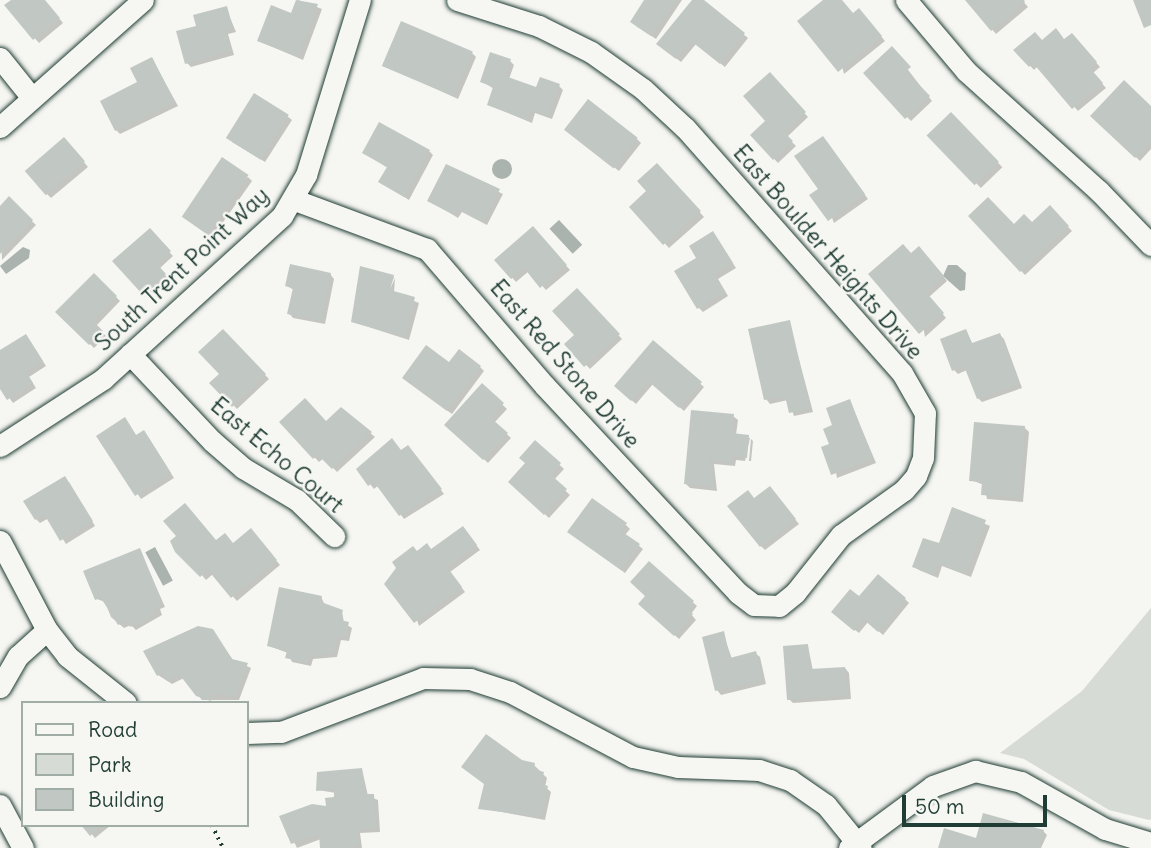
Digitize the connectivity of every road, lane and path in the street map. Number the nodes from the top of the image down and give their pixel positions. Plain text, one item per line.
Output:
1 (143, 0) edge
2 (360, 0) edge
3 (457, 0) edge
4 (906, 0) edge
5 (0, 58) edge
6 (32, 98) junction
7 (0, 127) edge
8 (295, 200) junction
9 (1151, 245) edge
10 (130, 354) junction
11 (0, 446) edge
12 (334, 536) dead end
13 (0, 541) edge
14 (767, 608) joint
15 (47, 630) junction
16 (0, 687) edge
17 (123, 701) edge
18 (248, 733) edge
19 (0, 805) edge
20 (213, 827) edge
21 (1151, 843) edge
22 (855, 846) edge
23 (23, 848) edge
24 (223, 848) edge

1 - 6 street
2 - 8 street, South Trent Point Way
3 - 14 street, East Boulder Heights Drive
4 - 9 street
5 - 6 street
6 - 7 street
8 - 10 street, South Trent Point Way
8 - 14 street, East Red Stone Drive
10 - 11 street, South Trent Point Way
10 - 12 street, East Echo Court
13 - 15 street
15 - 16 street
15 - 17 street
18 - 22 street
19 - 23 street
20 - 24 path
21 - 22 street

